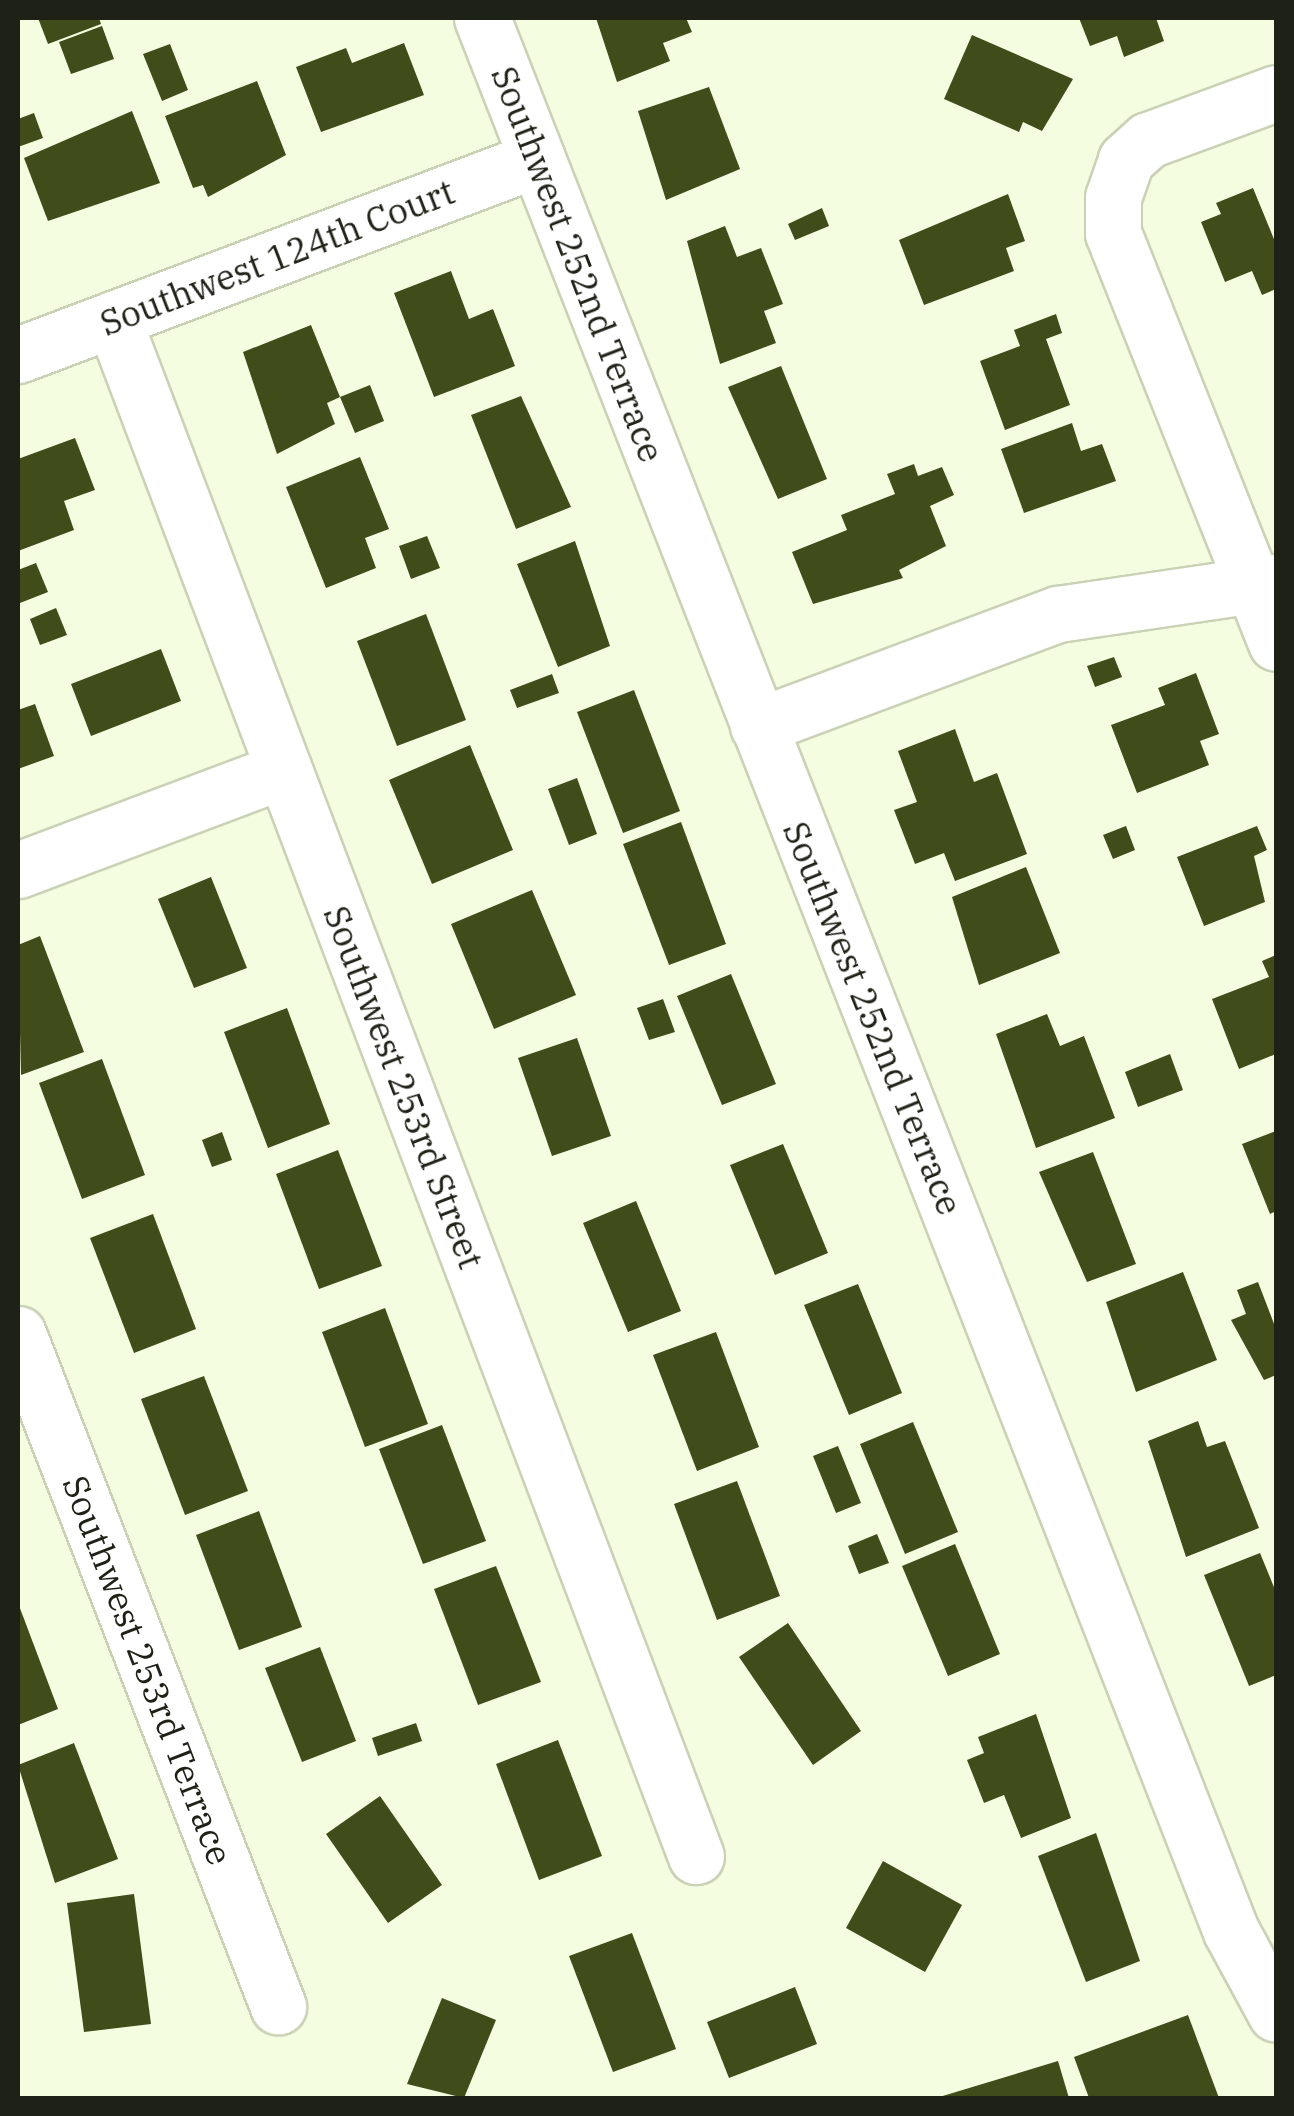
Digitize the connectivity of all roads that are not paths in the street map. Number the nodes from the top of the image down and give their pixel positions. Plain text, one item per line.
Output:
1 (482, 18) edge
2 (1276, 93) edge
3 (537, 159) junction
4 (113, 319) junction
5 (18, 355) edge
6 (1265, 584) edge
7 (1276, 643) edge
8 (758, 726) junction
9 (284, 770) junction
10 (18, 870) edge
11 (18, 1334) edge
12 (696, 1856) dead end
13 (1254, 1922) edge
14 (278, 2006) dead end
15 (1276, 2014) edge

1 - 3 street, Southwest 252nd Terrace
2 - 6 street
3 - 4 street, Southwest 124th Court
3 - 8 street, Southwest 252nd Terrace
4 - 5 street, Southwest 124th Court
4 - 9 street, Southwest 253rd Street
6 - 7 street
6 - 8 street
8 - 13 street, Southwest 252nd Terrace
9 - 10 street
9 - 12 street, Southwest 253rd Street
11 - 14 street, Southwest 253rd Terrace
13 - 15 street, Southwest 252nd Terrace

